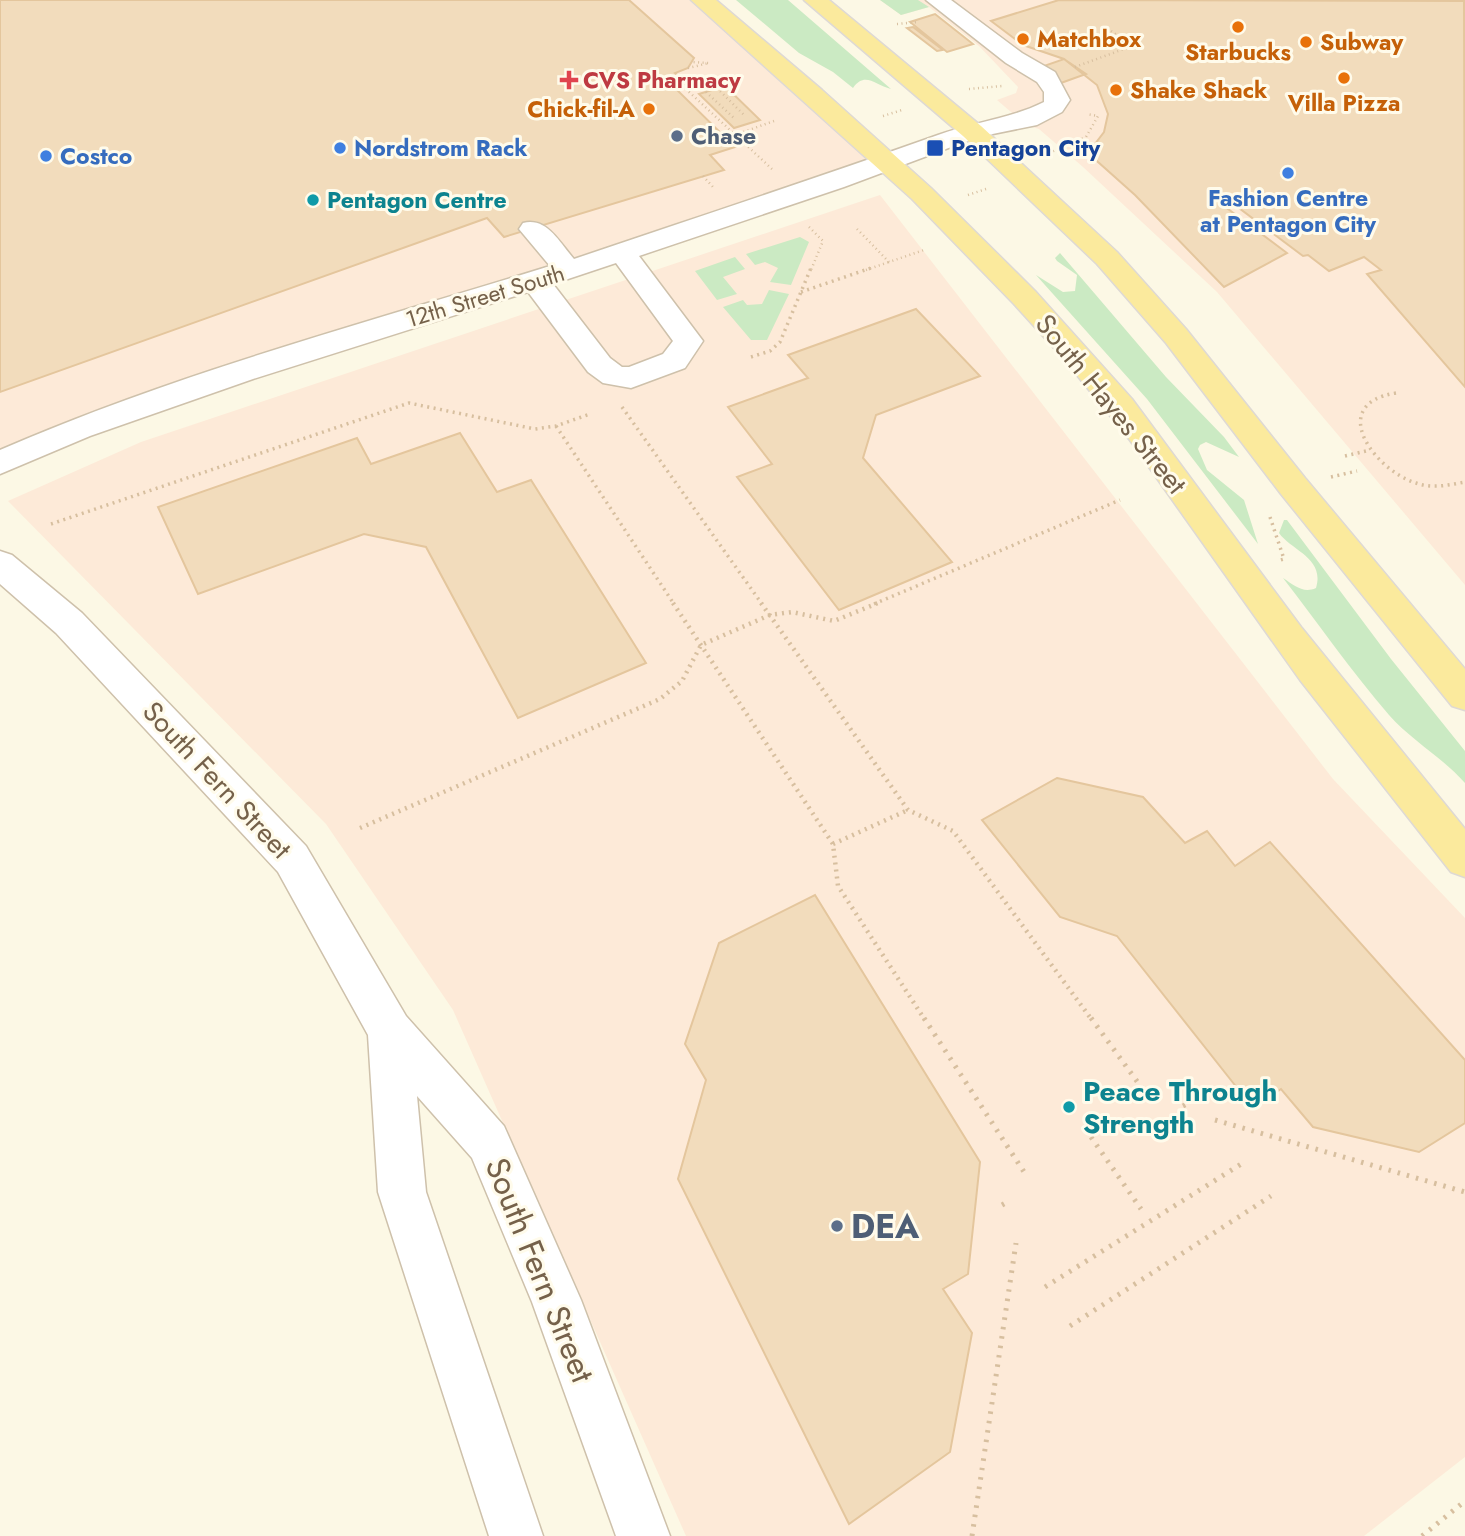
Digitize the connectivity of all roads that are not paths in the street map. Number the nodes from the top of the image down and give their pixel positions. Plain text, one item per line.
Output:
1 (702, 0) edge
2 (815, 0) edge
3 (937, 0) edge
4 (972, 131) junction
5 (887, 163) junction
6 (533, 229) dead end
7 (622, 252) junction
8 (568, 271) junction
9 (535, 281) junction
10 (0, 463) edge
11 (0, 564) edge
12 (1465, 695) edge
13 (1465, 859) edge
14 (390, 1031) junction
15 (516, 1536) edge
16 (643, 1536) edge

1 - 5 main road, South Hayes Street
2 - 4 main road
3 - 4 street, 12th Street South
4 - 5 street, 12th Street South
4 - 12 main road
5 - 7 street, 12th Street South
5 - 13 main road, South Hayes Street
6 - 8 street
7 - 8 street, 12th Street South
7 - 9 street
8 - 9 street, 12th Street South
9 - 10 street, 12th Street South
11 - 14 street, South Fern Street
14 - 15 street, South Fern Street
14 - 16 street, South Fern Street

